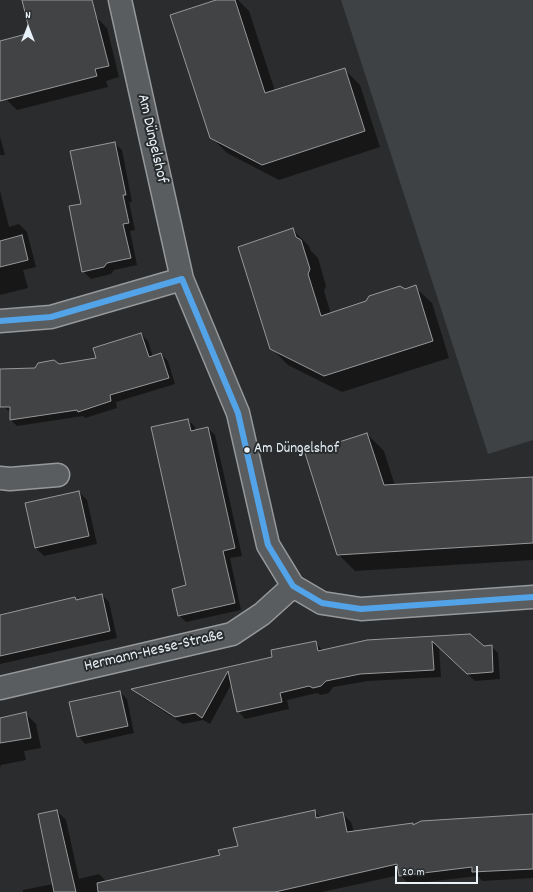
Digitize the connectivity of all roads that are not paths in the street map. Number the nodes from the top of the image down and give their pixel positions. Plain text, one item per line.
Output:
1 (120, 0) edge
2 (182, 279) junction
3 (0, 320) edge
4 (58, 475) dead end
5 (0, 478) edge
6 (293, 586) junction
7 (533, 597) edge
8 (0, 688) edge

1 - 2 street, Am Düngelshof
2 - 3 street
2 - 6 street, Am Düngelshof
4 - 5 street
6 - 7 street, Am Düngelshof
6 - 8 street, Hermann-Hesse-Straße

